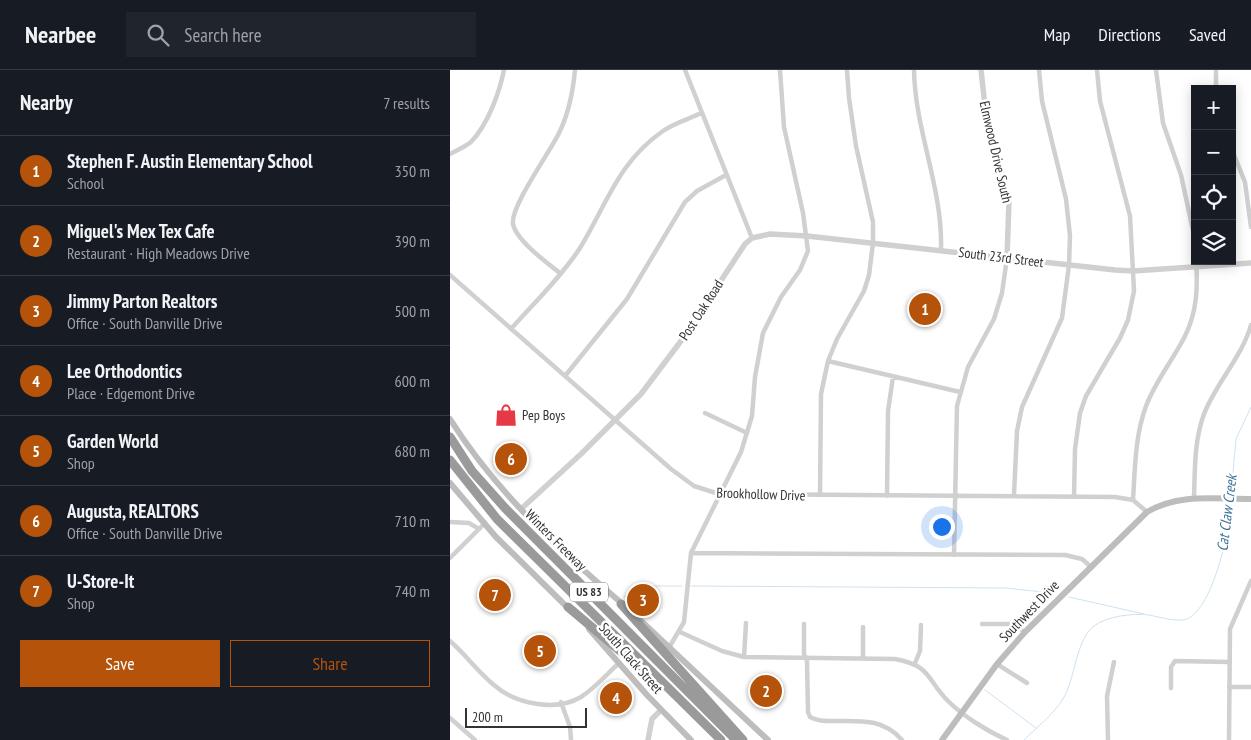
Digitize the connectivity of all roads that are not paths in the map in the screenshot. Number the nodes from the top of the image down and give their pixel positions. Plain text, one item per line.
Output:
1 (504, 70) edge
2 (575, 70) edge
3 (684, 70) edge
4 (780, 70) edge
5 (847, 70) edge
6 (914, 70) edge
7 (981, 70) edge
8 (1039, 70) edge
9 (1097, 70) edge
10 (1156, 70) edge
11 (1216, 70) edge
12 (1216, 85) edge
13 (701, 113) junction
14 (450, 154) edge
15 (1236, 160) edge
16 (726, 175) junction
17 (1250, 205) edge
18 (1191, 221) edge
19 (1251, 227) edge
20 (807, 236) junction
21 (752, 238) junction
22 (873, 243) junction
23 (941, 250) junction
24 (1007, 258) junction
25 (1236, 262) edge
26 (1251, 262) edge
27 (1191, 264) edge
28 (1069, 265) junction
29 (1197, 265) edge
30 (1133, 271) junction
31 (560, 273) junction
32 (450, 275) edge
33 (1251, 325) edge
34 (510, 329) junction
35 (828, 361) junction
36 (565, 376) junction
37 (893, 377) junction
38 (960, 392) junction
39 (705, 413) dead end
40 (450, 419) edge
41 (616, 420) junction
42 (747, 433) junction
43 (450, 437) edge
44 (450, 460) edge
45 (450, 483) edge
46 (719, 494) junction
47 (820, 496) junction
48 (887, 496) junction
49 (954, 496) junction
50 (1014, 496) junction
51 (1074, 497) junction
52 (1194, 498) junction
53 (1251, 499) edge
54 (1134, 500) junction
55 (521, 509) junction
56 (1147, 512) junction
57 (450, 522) edge
58 (484, 523) junction
59 (479, 529) junction
60 (452, 552) edge
61 (691, 553) junction
62 (954, 555) junction
63 (450, 558) edge
64 (1090, 566) junction
65 (1251, 581) edge
66 (1249, 589) edge
67 (621, 604) junction
68 (568, 607) junction
69 (746, 623) dead end
70 (804, 624) dead end
71 (982, 624) dead end
72 (921, 625) dead end
73 (863, 627) dead end
74 (680, 632) junction
75 (1025, 632) junction
76 (450, 641) edge
77 (670, 646) junction
78 (744, 657) junction
79 (806, 658) junction
80 (863, 658) junction
81 (1114, 662) dead end
82 (1230, 662) junction
83 (619, 663) junction
84 (914, 664) junction
85 (997, 664) junction
86 (1027, 683) dead end
87 (1229, 687) junction
88 (1251, 687) edge
89 (1171, 688) dead end
90 (561, 702) junction
91 (661, 710) junction
92 (962, 712) junction
93 (450, 718) edge
94 (704, 723) junction
95 (476, 740) edge
96 (571, 740) edge
97 (648, 740) edge
98 (691, 740) edge
99 (722, 740) edge
100 (736, 740) edge
101 (744, 740) edge
102 (768, 740) edge
103 (902, 740) edge
104 (942, 740) edge
105 (1007, 740) edge
106 (1108, 740) edge
107 (1229, 740) edge

1 - 14 street
2 - 31 street
3 - 13 street
4 - 20 street
5 - 22 street
6 - 23 street
7 - 24 street, Elmwood Drive South
8 - 28 street
9 - 30 street
10 - 18 street
11 - 12 street
13 - 16 street
13 - 31 street
15 - 17 street
16 - 21 street
16 - 36 street
17 - 19 street
20 - 21 street, South 23rd Street
20 - 22 street, South 23rd Street
20 - 42 street
21 - 41 street, Post Oak Road
22 - 23 street, South 23rd Street
22 - 35 street
23 - 24 street, South 23rd Street
24 - 28 street, South 23rd Street
24 - 38 street, Elmwood Drive South
25 - 26 street, South 23rd Street
27 - 30 street, South 23rd Street
28 - 30 street, South 23rd Street
28 - 50 street
29 - 54 street
30 - 51 street
31 - 34 street
32 - 34 street, Brookhollow Drive
33 - 52 street
34 - 36 street, Brookhollow Drive
35 - 37 street
35 - 47 street
36 - 41 street, Brookhollow Drive
37 - 38 street
37 - 48 street
38 - 49 street, Elmwood Drive South
39 - 42 street
40 - 55 main road
41 - 46 street, Brookhollow Drive
41 - 55 street, Post Oak Road
42 - 46 street
43 - 100 highway, Winters Freeway / US 83
44 - 94 highway, Winters Freeway / US 83
45 - 58 main road, South Clack Street
46 - 47 street, Brookhollow Drive
46 - 61 street
47 - 48 street, Brookhollow Drive
48 - 49 street, Brookhollow Drive
49 - 50 street, Brookhollow Drive
49 - 62 street, Elmwood Drive South
50 - 51 street, Brookhollow Drive
51 - 54 street, Brookhollow Drive
52 - 53 main road, Southwest Drive
52 - 56 main road, Southwest Drive
54 - 56 street
55 - 67 main road
56 - 64 main road, Southwest Drive
57 - 59 street
58 - 59 street
58 - 68 main road, South Clack Street
59 - 60 street
60 - 63 street
61 - 62 street
61 - 74 street
62 - 64 street
64 - 75 main road, Southwest Drive
65 - 66 street
66 - 82 street
67 - 77 main road
67 - 101 highway
68 - 83 main road, South Clack Street
68 - 94 highway
69 - 78 street
70 - 79 street
71 - 75 street
72 - 84 street
73 - 80 street
74 - 77 street
74 - 78 street
75 - 85 main road, Southwest Drive
76 - 90 street
77 - 102 main road
78 - 79 street
79 - 80 street
79 - 103 street
80 - 84 street
81 - 106 street
82 - 87 street
82 - 89 street
83 - 90 street
83 - 91 main road, South Clack Street
84 - 92 street
85 - 86 street
85 - 92 main road, Southwest Drive
87 - 88 street
87 - 107 street
90 - 96 street
91 - 97 street
91 - 98 main road, South Clack Street
92 - 104 main road, Southwest Drive
92 - 105 street
93 - 95 street
94 - 99 highway, Winters Freeway / US 83

